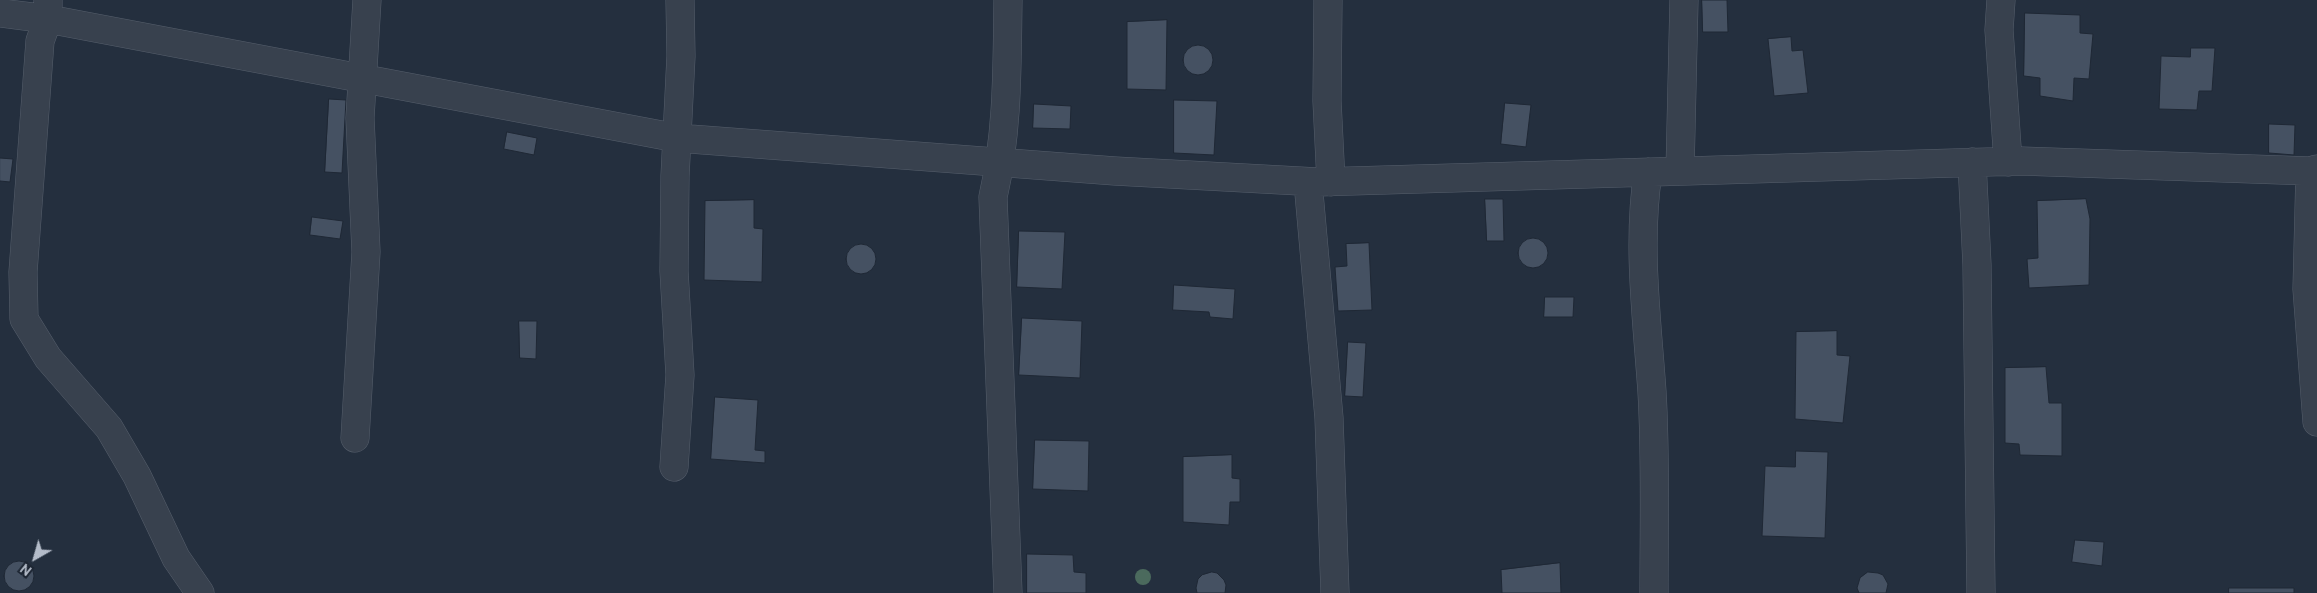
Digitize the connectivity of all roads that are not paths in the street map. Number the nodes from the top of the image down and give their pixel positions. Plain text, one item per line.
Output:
1 (367, 0) edge
2 (680, 0) edge
3 (1008, 0) edge
4 (1328, 0) edge
5 (1684, 0) edge
6 (2001, 0) edge
7 (48, 10) edge
8 (0, 13) edge
9 (364, 79) junction
10 (677, 138) junction
11 (1001, 162) junction
12 (1972, 162) junction
13 (2008, 162) junction
14 (2313, 170) edge
15 (1648, 172) junction
16 (1680, 172) junction
17 (1319, 182) junction
18 (2317, 422) edge
19 (355, 438) dead end
20 (674, 467) dead end
21 (200, 593) edge
22 (1008, 593) edge
23 (1335, 593) edge
24 (1654, 593) edge
25 (1981, 593) edge

1 - 9 street
2 - 10 street
3 - 11 street
4 - 17 street
5 - 16 street
6 - 13 street
7 - 8 street
7 - 9 street
7 - 21 street
9 - 10 street
9 - 19 street
10 - 11 street
10 - 20 street
11 - 17 street
11 - 22 street
12 - 13 street
12 - 16 street
12 - 25 street
13 - 14 street
14 - 18 street
15 - 16 street
15 - 17 street
15 - 24 street
17 - 23 street

